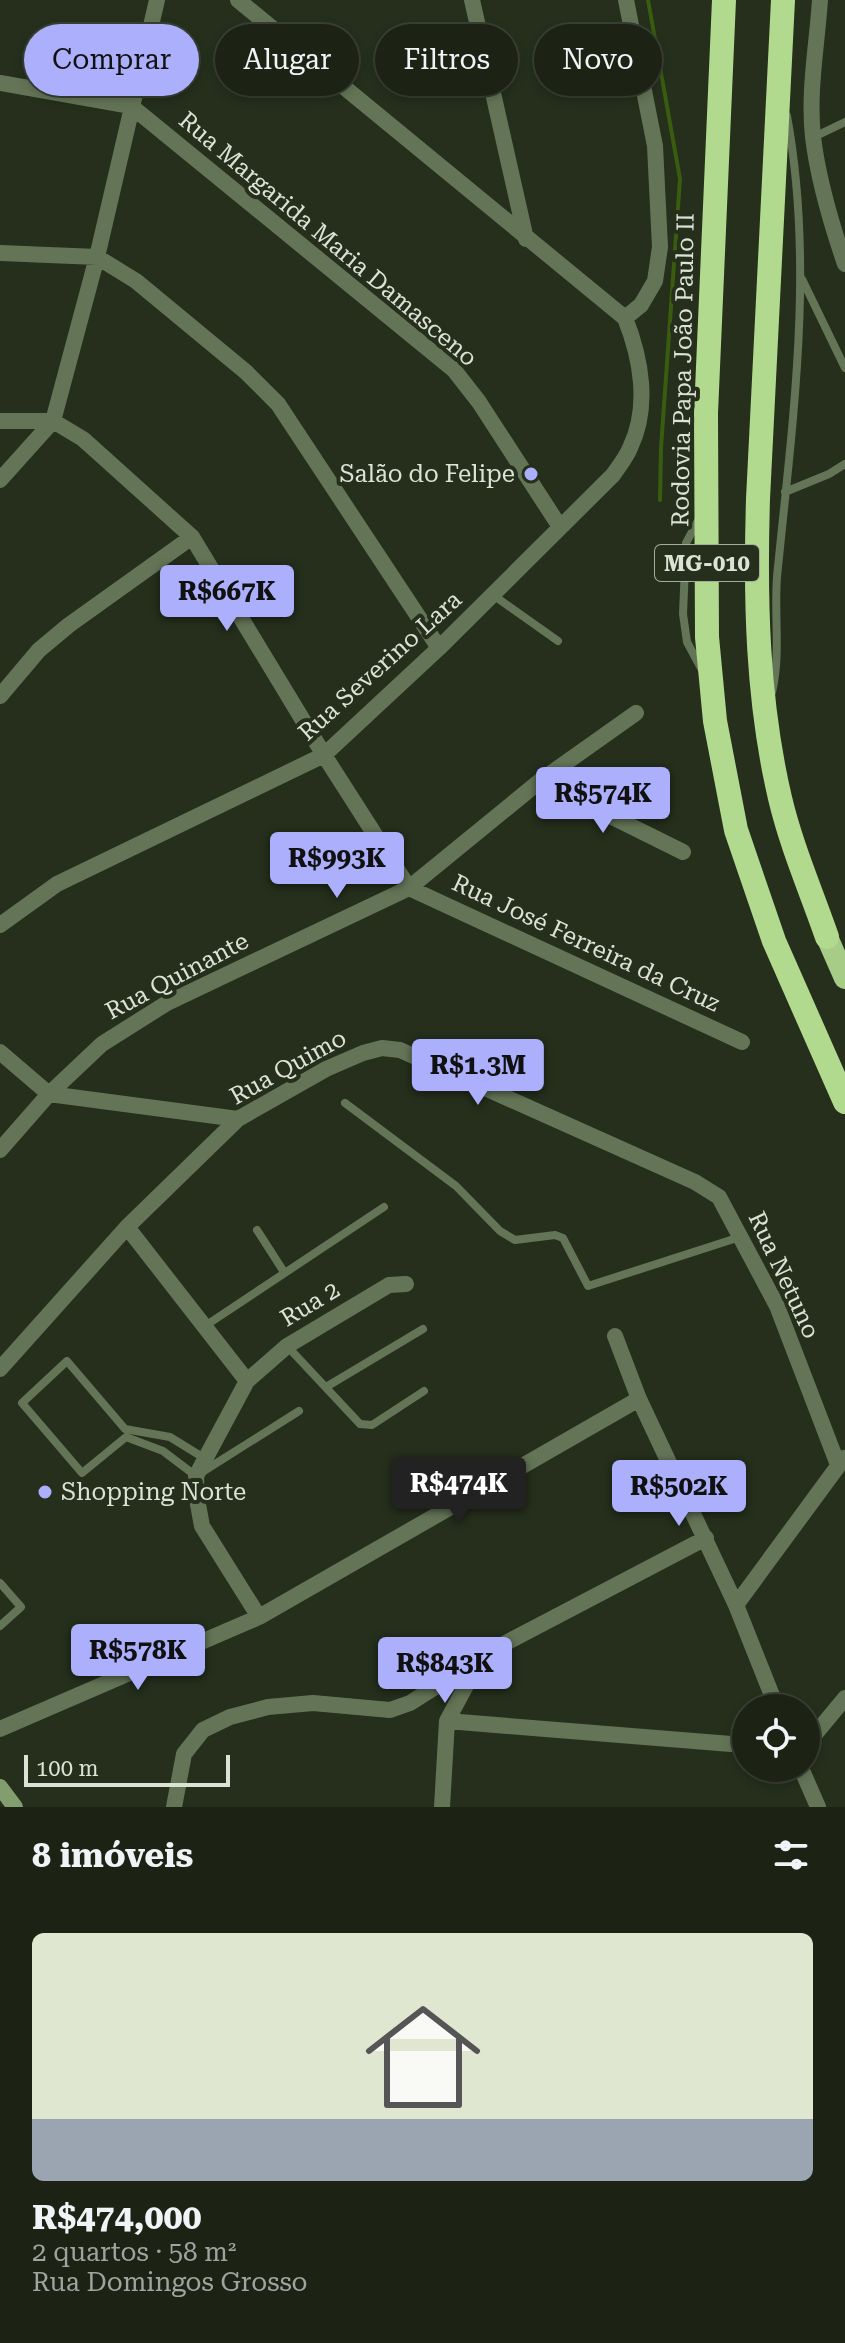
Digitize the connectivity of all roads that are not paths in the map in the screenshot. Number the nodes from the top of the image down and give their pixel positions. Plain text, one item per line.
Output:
1 (157, 0) edge
2 (238, 0) edge
3 (472, 0) edge
4 (626, 0) edge
5 (724, 0) edge
6 (783, 0) edge
7 (820, 0) edge
8 (779, 73) junction
9 (0, 83) edge
10 (131, 106) junction
11 (845, 122) edge
12 (813, 137) junction
13 (526, 239) junction
14 (0, 253) edge
15 (97, 257) junction
16 (845, 264) edge
17 (801, 278) junction
18 (625, 318) junction
19 (845, 368) edge
20 (0, 421) edge
21 (53, 421) junction
22 (845, 464) edge
23 (0, 480) edge
24 (785, 492) junction
25 (560, 527) junction
26 (192, 537) junction
27 (492, 595) junction
28 (558, 641) dead end
29 (439, 648) junction
30 (0, 696) edge
31 (636, 713) dead end
32 (766, 720) junction
33 (324, 755) junction
34 (540, 781) junction
35 (683, 852) dead end
36 (409, 888) junction
37 (0, 925) edge
38 (827, 937) junction
39 (845, 959) edge
40 (845, 978) edge
41 (742, 1042) dead end
42 (0, 1052) edge
43 (49, 1094) junction
44 (845, 1102) edge
45 (345, 1103) dead end
46 (238, 1119) junction
47 (0, 1150) edge
48 (719, 1197) joint
49 (384, 1207) dead end
50 (127, 1227) junction
51 (257, 1230) dead end
52 (741, 1237) junction
53 (284, 1272) junction
54 (406, 1284) dead end
55 (205, 1326) junction
56 (423, 1329) dead end
57 (615, 1336) dead end
58 (287, 1346) junction
59 (0, 1369) edge
60 (247, 1381) junction
61 (326, 1387) junction
62 (424, 1391) dead end
63 (639, 1399) junction
64 (299, 1411) dead end
65 (170, 1437) junction
66 (163, 1451) junction
67 (204, 1458) junction
68 (841, 1461) edge
69 (196, 1476) junction
70 (706, 1538) junction
71 (0, 1583) edge
72 (736, 1605) junction
73 (259, 1617) junction
74 (0, 1626) edge
75 (500, 1646) junction
76 (771, 1694) edge
77 (845, 1698) edge
78 (447, 1721) junction
79 (820, 1728) edge
80 (0, 1729) edge
81 (731, 1744) dead end
82 (807, 1782) edge
83 (0, 1787) edge
84 (15, 1807) edge
85 (174, 1807) edge
86 (442, 1807) edge
87 (818, 1807) edge

1 - 10 street
2 - 13 street
3 - 13 street
4 - 18 street
5 - 44 highway, Rodovia Papa João Paulo II / MG-010
6 - 8 highway, MG-010
7 - 12 street
8 - 17 lane, MG-010
8 - 32 highway, MG-010
9 - 10 street, Rua Margarida Maria Damasceno
10 - 15 street
10 - 25 street, Rua Margarida Maria Damasceno
11 - 12 lane
12 - 16 street
13 - 18 street
14 - 15 street
15 - 21 street
15 - 29 street
17 - 19 lane
17 - 24 lane, MG-010
18 - 25 street, Rua Severino Lara
20 - 21 street
21 - 23 street
21 - 26 street
22 - 24 lane
24 - 32 lane, MG-010
25 - 27 street, Rua Severino Lara
26 - 30 street
26 - 33 street
27 - 28 lane
27 - 29 street, Rua Severino Lara
29 - 33 street, Rua Severino Lara
31 - 34 street, Rua Quinante
32 - 38 highway, MG-010
33 - 36 street
33 - 37 street, Rua Severino Lara
34 - 35 street
34 - 36 street, Rua Quinante
36 - 41 street, Rua José Ferreira da Cruz
36 - 43 street, Rua Quinante
38 - 39 highway, MG-010
38 - 40 highway
42 - 43 street
43 - 46 street
43 - 47 street, Rua Quinante
45 - 52 lane
46 - 48 street, Rua Quimo
46 - 50 street, Rua Quimo
48 - 52 street, Rua Netuno
49 - 53 lane
50 - 55 street
50 - 59 street, Rua Quimo
51 - 53 lane
52 - 68 street, Rua Netuno
53 - 55 lane
54 - 58 street, Rua 2
55 - 60 street
56 - 61 lane
57 - 63 street
58 - 60 street, Rua 2
58 - 61 lane
60 - 67 street, Rua 2
61 - 62 lane
63 - 70 street
63 - 73 street
64 - 69 lane
65 - 66 lane
65 - 66 lane
65 - 67 lane
66 - 69 lane
67 - 69 street, Rua 2
68 - 72 street
69 - 73 street
70 - 72 street
70 - 75 street
71 - 74 lane
72 - 76 street
73 - 80 street
75 - 78 street
75 - 85 street
77 - 79 street
78 - 81 street
78 - 86 street
82 - 87 street
83 - 84 main road

